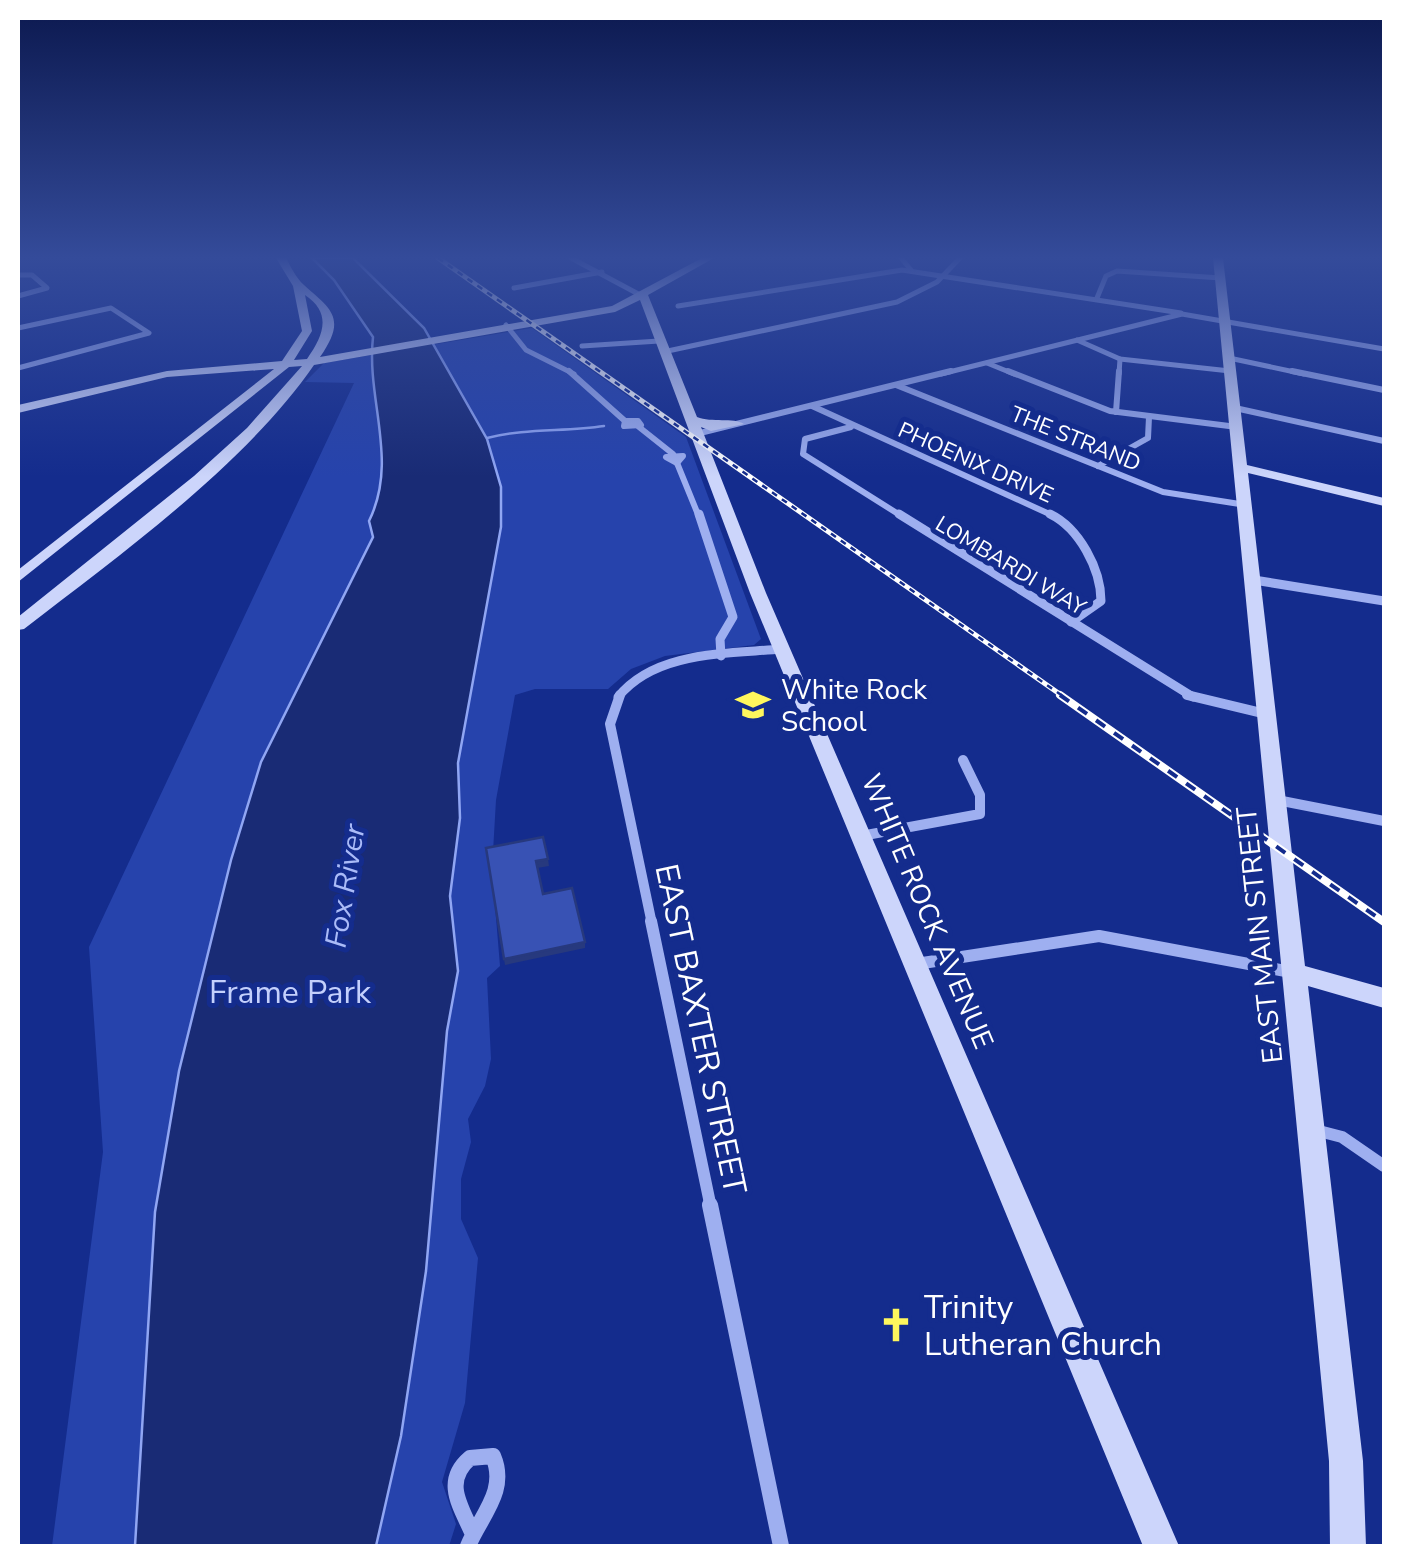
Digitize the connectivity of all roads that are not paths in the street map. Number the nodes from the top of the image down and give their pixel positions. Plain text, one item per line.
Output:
1 (143, 331) edge
2 (314, 331) edge
3 (321, 331) edge
4 (475, 331) edge
5 (490, 331) edge
6 (511, 331) edge
7 (655, 331) edge
8 (748, 331) edge
9 (1113, 331) edge
10 (1225, 331) edge
11 (1290, 331) edge
12 (433, 340) junction
13 (1077, 340) junction
14 (582, 346) dead end
15 (661, 347) junction
16 (1384, 349) edge
17 (363, 351) junction
18 (306, 356) junction
19 (1120, 360) junction
20 (987, 363) junction
21 (1229, 365) junction
22 (18, 368) edge
23 (896, 385) junction
24 (1384, 390) edge
25 (812, 406) junction
26 (18, 407) edge
27 (1116, 412) junction
28 (1149, 416) junction
29 (1236, 418) junction
30 (738, 424) joint
31 (693, 426) junction
32 (851, 426) junction
33 (1384, 441) edge
34 (1098, 466) junction
35 (1243, 468) junction
36 (1384, 502) edge
37 (1247, 506) junction
38 (18, 578) edge
39 (1254, 580) junction
40 (1384, 601) edge
41 (1071, 622) junction
42 (18, 625) edge
43 (781, 649) junction
44 (721, 656) junction
45 (1267, 714) junction
46 (963, 760) dead end
47 (1277, 800) junction
48 (1384, 822) edge
49 (861, 836) junction
50 (916, 964) junction
51 (1292, 972) junction
52 (1384, 998) edge
53 (1309, 1128) junction
54 (1384, 1166) edge
55 (781, 1546) edge
56 (1161, 1546) edge
57 (1348, 1546) edge

1 - 22 street
2 - 18 main road
3 - 18 main road
4 - 12 main road
5 - 12 main road
6 - 44 street
7 - 15 main road, WHITE ROCK AVENUE
8 - 15 street
9 - 13 street
10 - 21 main road, EAST MAIN STREET
11 - 16 street
12 - 17 main road
13 - 19 street
13 - 20 street
14 - 15 street
15 - 31 main road, WHITE ROCK AVENUE
17 - 18 main road
17 - 18 main road
18 - 26 main road
18 - 38 main road
18 - 42 main road
19 - 21 street
19 - 27 street
20 - 23 street
20 - 27 street
21 - 24 street
21 - 29 main road, EAST MAIN STREET
23 - 25 street
23 - 34 street, THE STRAND
25 - 30 street
25 - 32 street, PHOENIX DRIVE
27 - 28 street
28 - 29 street
28 - 34 street
29 - 33 street
29 - 35 main road, EAST MAIN STREET
30 - 31 main road
31 - 43 main road, WHITE ROCK AVENUE
32 - 41 street, PHOENIX DRIVE
32 - 41 street, LOMBARDI WAY
34 - 37 street, THE STRAND
35 - 36 main road
35 - 37 main road, EAST MAIN STREET
37 - 39 main road, EAST MAIN STREET
39 - 40 street
39 - 45 main road, EAST MAIN STREET
41 - 45 street, LOMBARDI WAY
43 - 44 street, EAST BAXTER STREET
43 - 49 main road, WHITE ROCK AVENUE
44 - 55 street, EAST BAXTER STREET
45 - 47 main road, EAST MAIN STREET
46 - 49 street
47 - 48 street
47 - 51 main road, EAST MAIN STREET
49 - 50 main road, WHITE ROCK AVENUE
50 - 51 street
50 - 56 main road, WHITE ROCK AVENUE
51 - 52 main road
51 - 53 main road, EAST MAIN STREET
53 - 54 street
53 - 57 main road, EAST MAIN STREET

